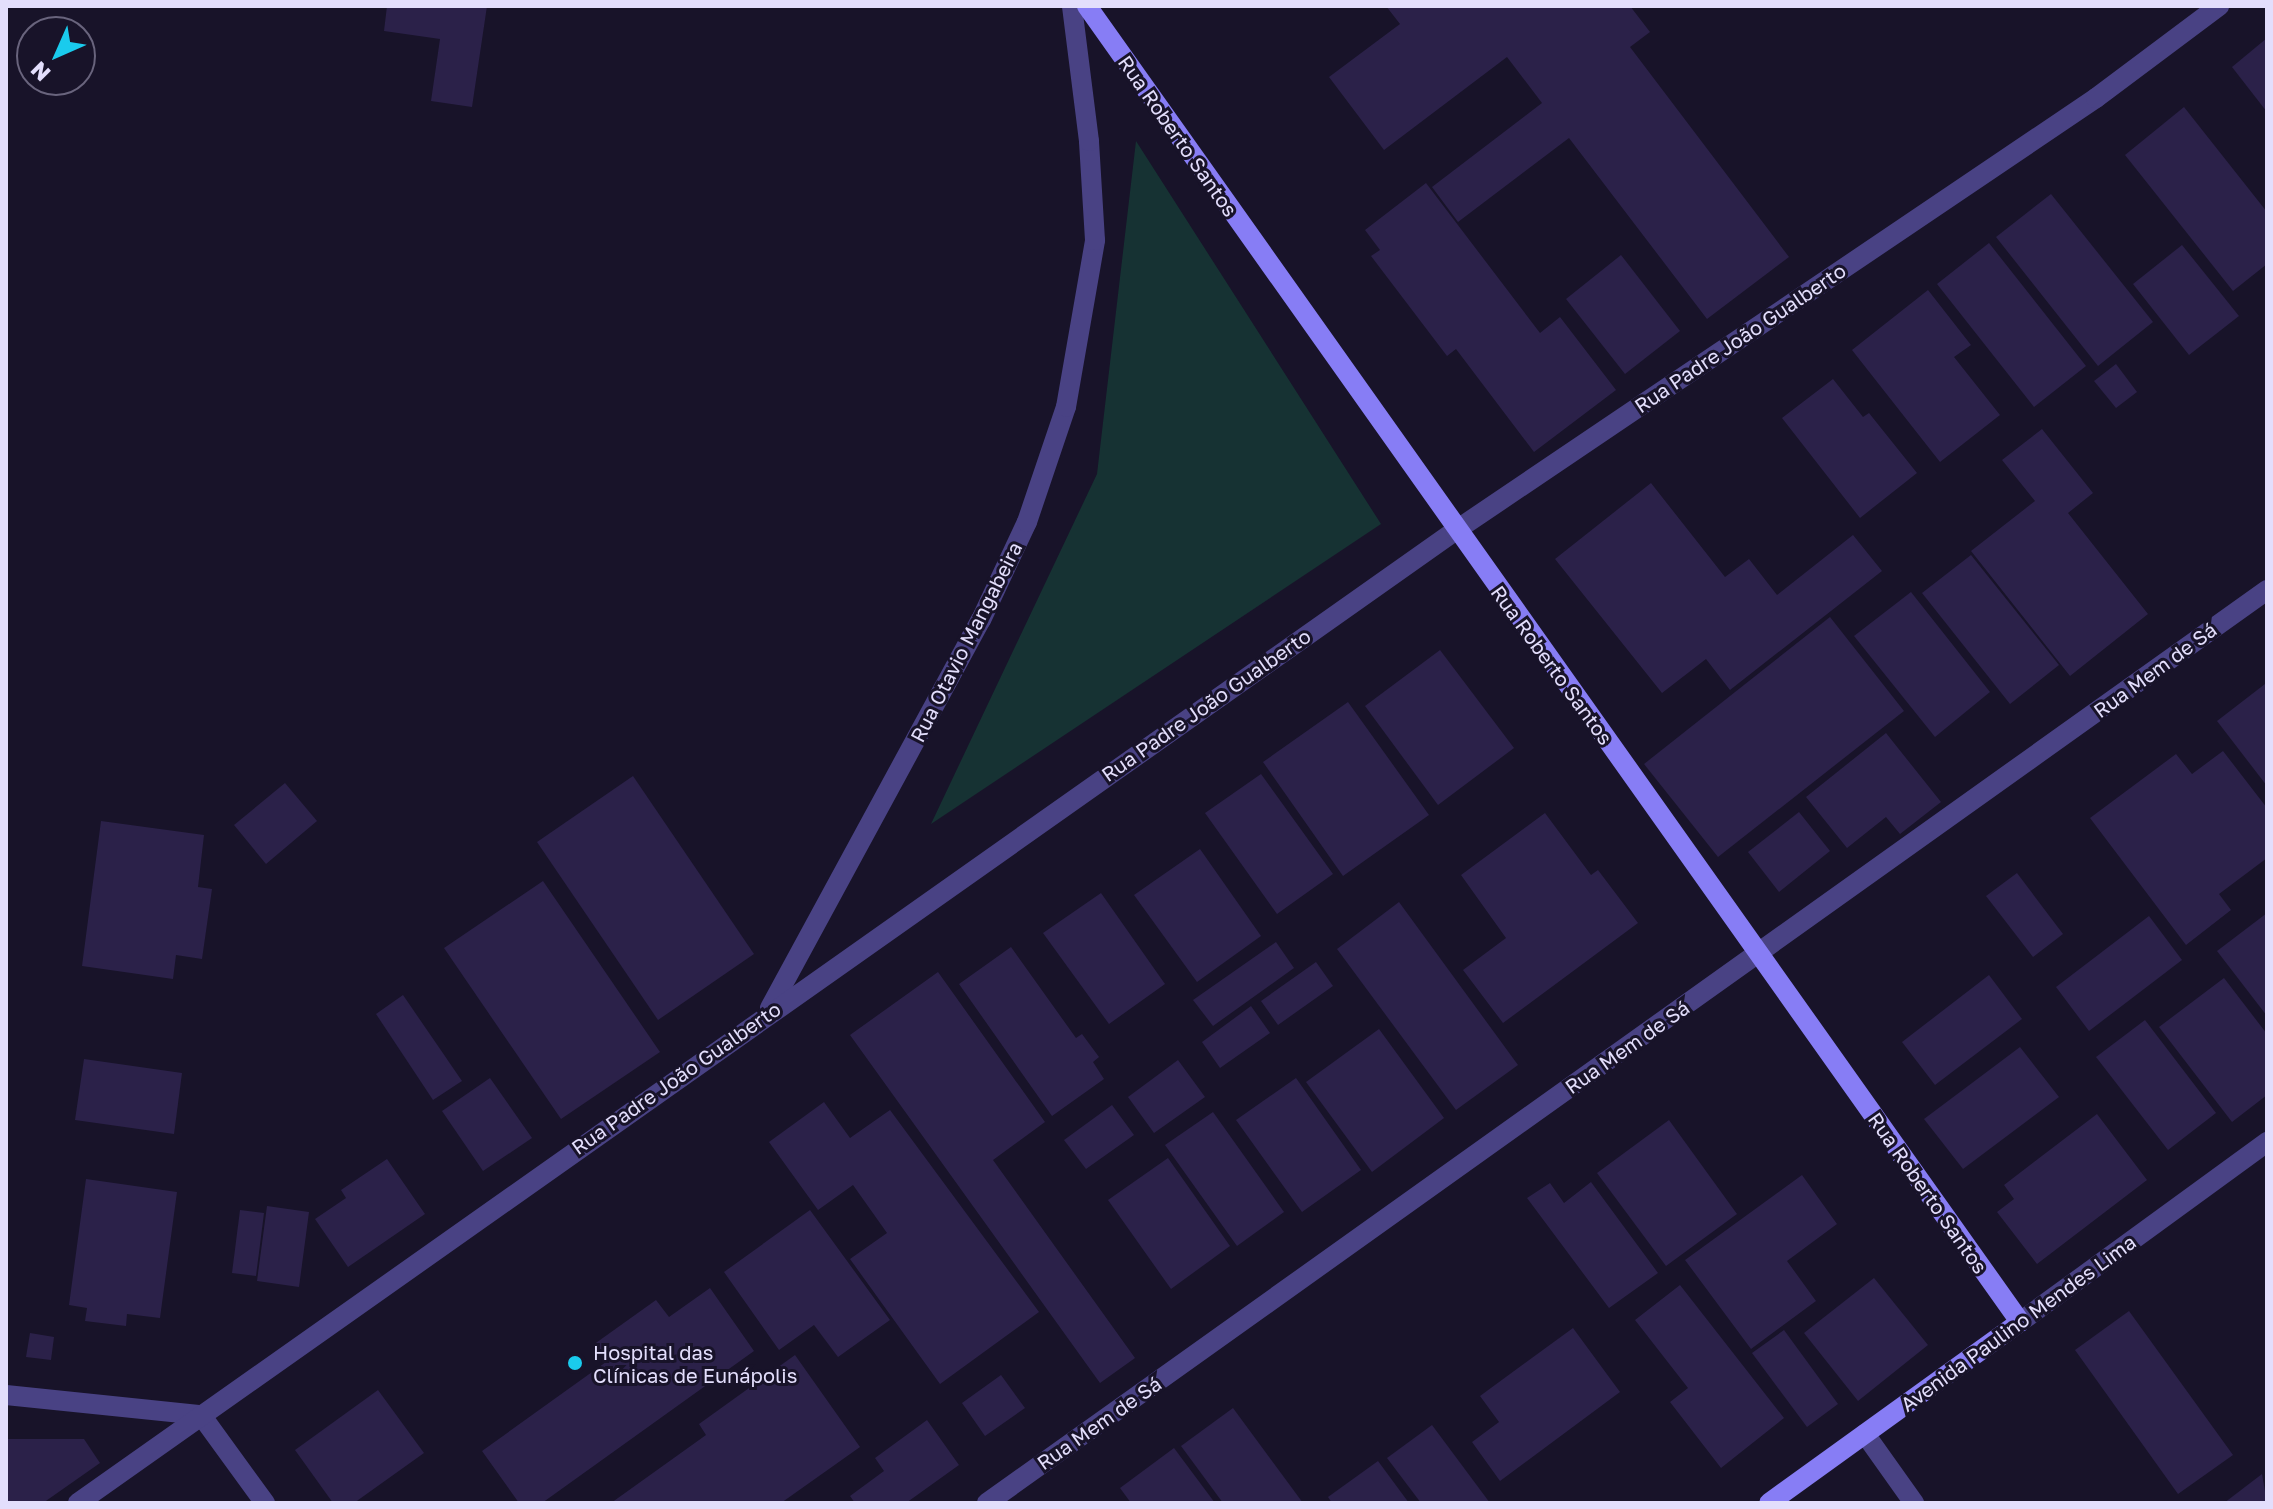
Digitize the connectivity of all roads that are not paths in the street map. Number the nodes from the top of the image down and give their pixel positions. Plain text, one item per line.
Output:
1 (1072, 6) edge
2 (1087, 6) edge
3 (2219, 6) edge
4 (1455, 531) junction
5 (2267, 590) edge
6 (1758, 954) junction
7 (767, 1013) junction
8 (2267, 1142) edge
9 (2020, 1322) junction
10 (6, 1395) edge
11 (201, 1415) junction
12 (1865, 1434) junction
13 (78, 1503) edge
14 (265, 1503) edge
15 (987, 1503) edge
16 (1769, 1503) edge
17 (1914, 1503) edge

1 - 7 street, Rua Otavio Mangabeira
2 - 4 main road, Rua Roberto Santos
3 - 4 street, Rua Padre João Gualberto
4 - 6 main road, Rua Roberto Santos
4 - 7 street, Rua Padre João Gualberto
5 - 6 street, Rua Mem de Sá
6 - 9 main road, Rua Roberto Santos
6 - 15 street, Rua Mem de Sá
7 - 11 street, Rua Padre João Gualberto
8 - 9 street, Avenida Paulino Mendes Lima
9 - 12 main road, Avenida Paulino Mendes Lima
10 - 11 street
11 - 13 street, Rua Padre João Gualberto
11 - 14 street
12 - 16 main road, Avenida Paulino Mendes Lima
12 - 17 street

